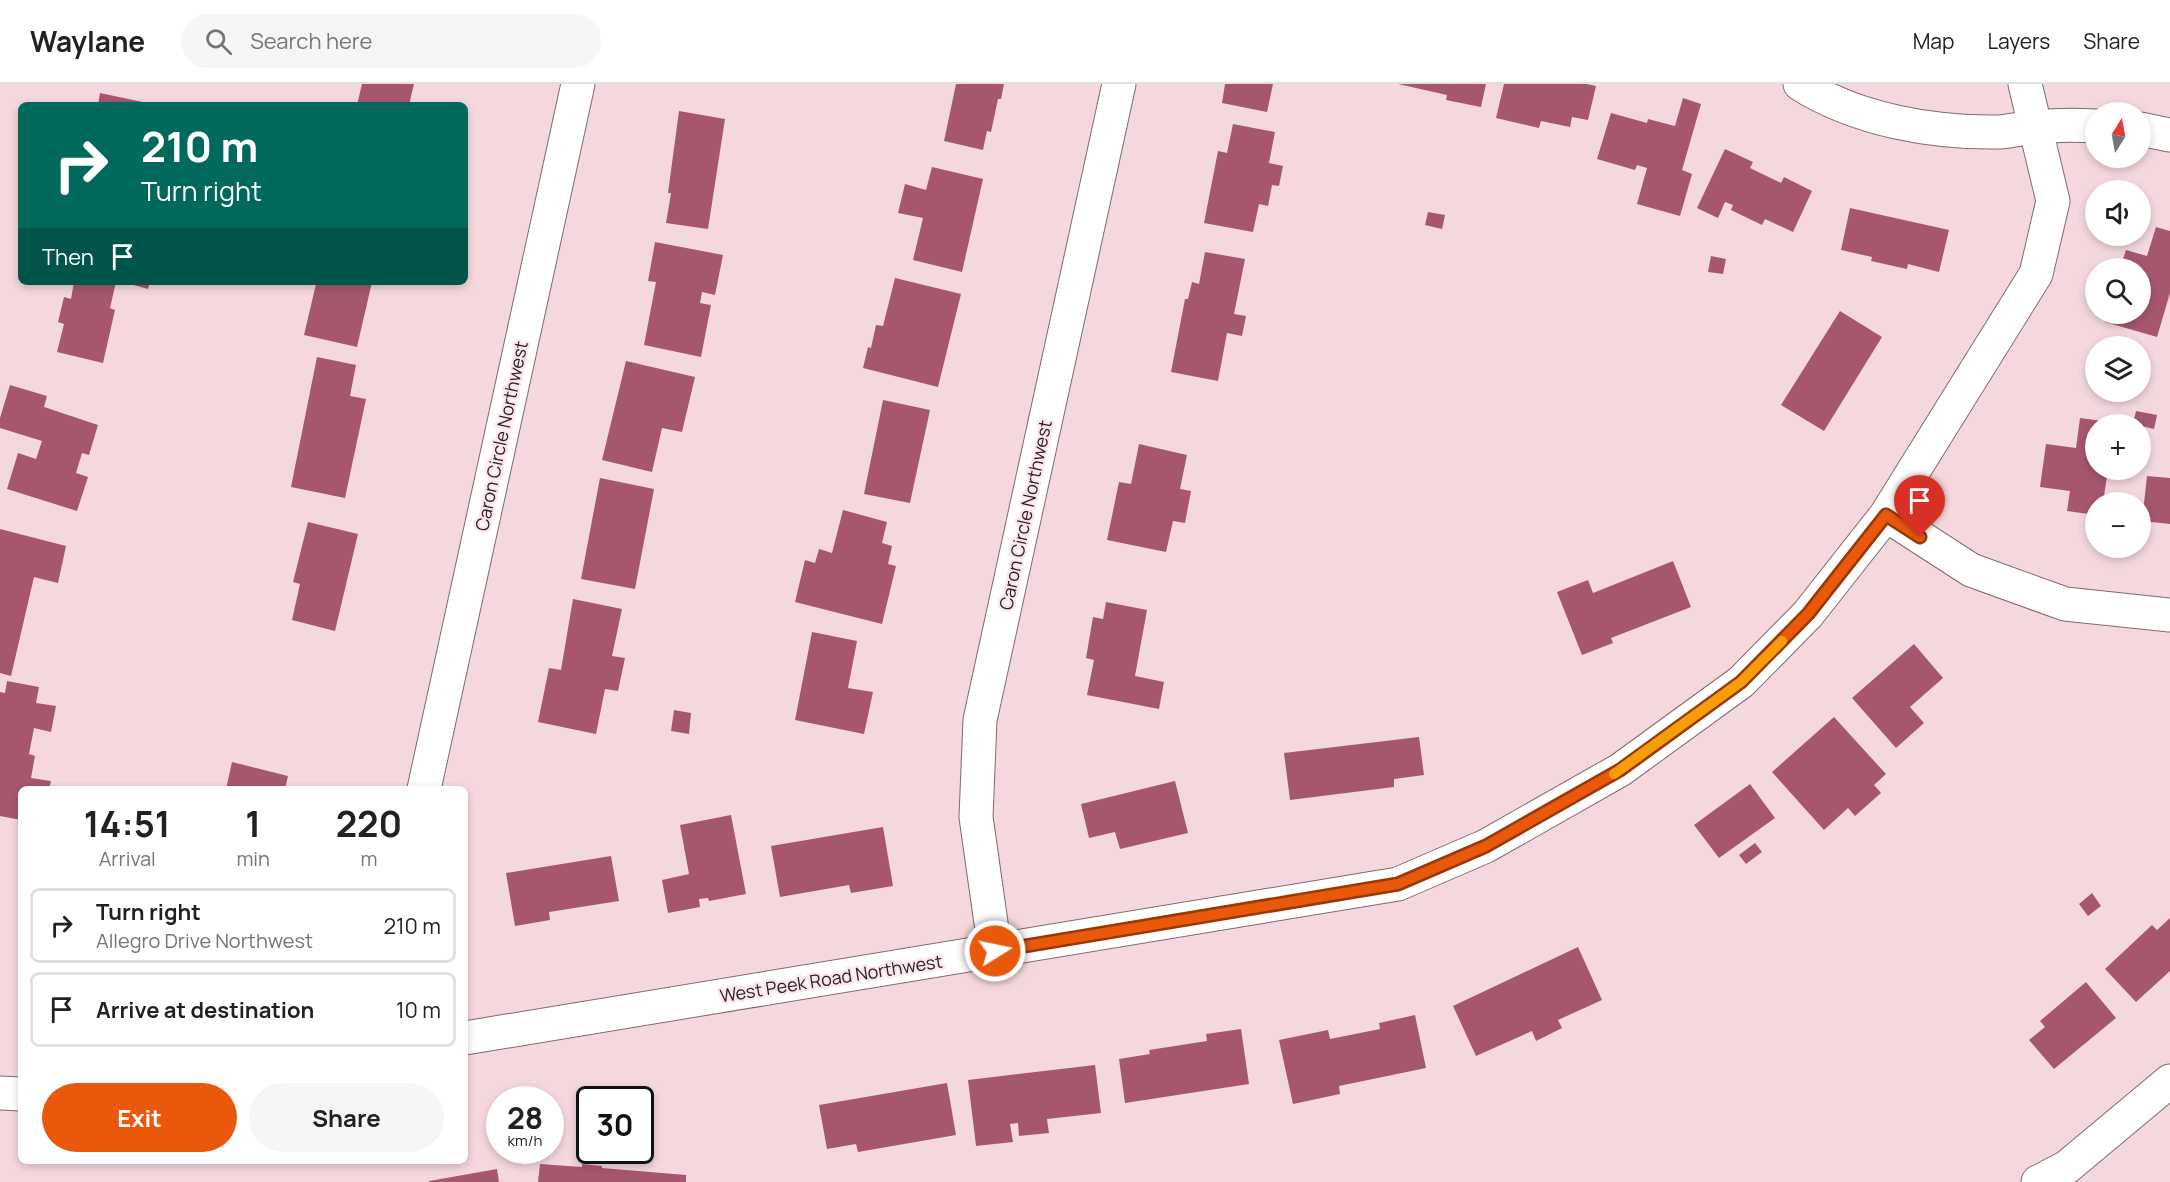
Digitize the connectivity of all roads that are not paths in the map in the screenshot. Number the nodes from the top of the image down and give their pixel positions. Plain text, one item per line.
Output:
1 (578, 84) edge
2 (1119, 84) edge
3 (1800, 84) edge
4 (2025, 84) edge
5 (2085, 126) edge
6 (2035, 127) junction
7 (2151, 131) edge
8 (2170, 135) edge
9 (1886, 515) junction
10 (2170, 615) edge
11 (425, 786) edge
12 (995, 951) junction
13 (468, 1038) edge
14 (2170, 1081) edge
15 (0, 1093) edge
16 (18, 1094) edge
17 (2037, 1182) edge

1 - 11 street, Caron Circle Northwest
2 - 12 street, Caron Circle Northwest
3 - 6 street
4 - 6 street, West Peek Road Northwest
5 - 6 street
6 - 9 street, West Peek Road Northwest
7 - 8 street
9 - 10 street
9 - 12 street, West Peek Road Northwest
12 - 13 street, West Peek Road Northwest
14 - 17 street
15 - 16 street

